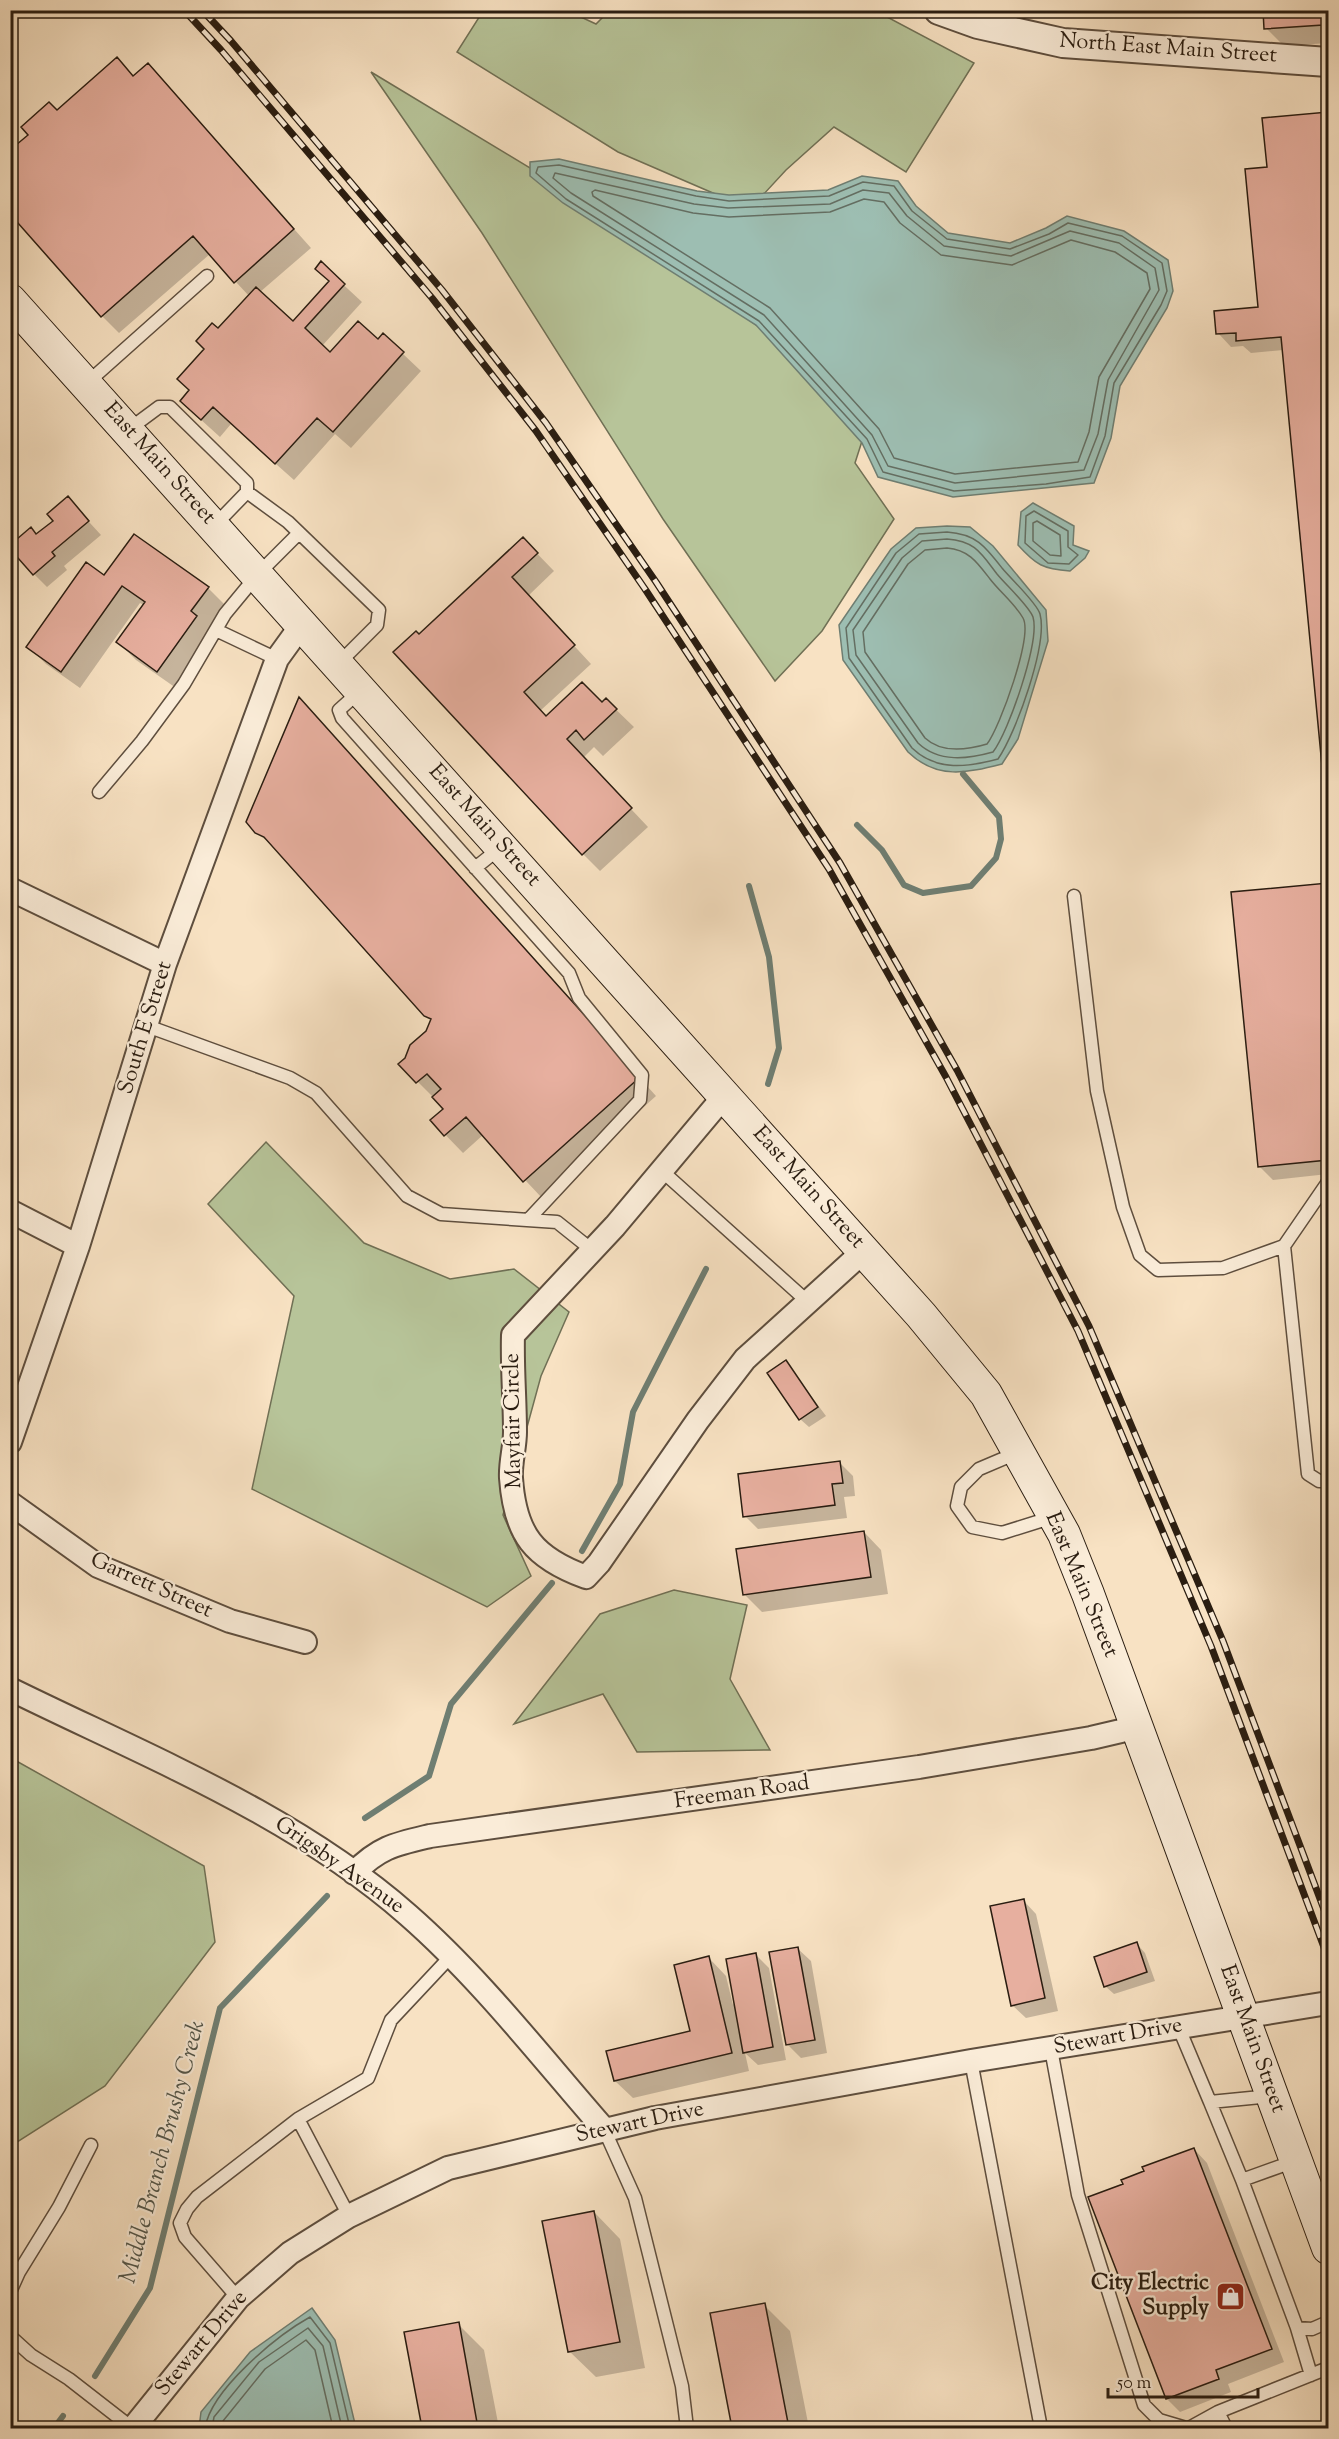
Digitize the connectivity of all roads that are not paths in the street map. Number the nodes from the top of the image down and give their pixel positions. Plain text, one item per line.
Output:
1 (939, 10) edge
2 (1329, 62) edge
3 (207, 276) dead end
4 (10, 300) edge
5 (86, 384) junction
6 (128, 430) junction
7 (248, 492) junction
8 (215, 525) junction
9 (299, 533) junction
10 (258, 574) junction
11 (303, 623) junction
12 (216, 630) junction
13 (277, 659) junction
14 (339, 663) junction
15 (362, 689) junction
16 (99, 792) dead end
17 (502, 846) junction
18 (476, 868) junction
19 (10, 889) edge
20 (1074, 896) dead end
21 (165, 964) junction
22 (147, 1026) junction
23 (725, 1095) junction
24 (662, 1171) junction
25 (1329, 1182) edge
26 (10, 1211) edge
27 (528, 1220) junction
28 (78, 1246) junction
29 (1284, 1246) junction
30 (592, 1250) junction
31 (864, 1251) junction
32 (808, 1302) junction
33 (10, 1442) edge
34 (1020, 1452) junction
35 (1329, 1481) edge
36 (10, 1503) edge
37 (1054, 1516) junction
38 (305, 1642) dead end
39 (10, 1689) edge
40 (1138, 1727) junction
41 (354, 1873) junction
42 (451, 1956) junction
43 (1329, 2003) edge
44 (1244, 2017) junction
45 (1178, 2026) junction
46 (1051, 2049) junction
47 (971, 2061) junction
48 (1273, 2096) junction
49 (1210, 2102) junction
50 (298, 2119) junction
51 (604, 2129) junction
52 (92, 2145) dead end
53 (1296, 2161) junction
54 (1242, 2180) junction
55 (349, 2216) junction
56 (1329, 2248) edge
57 (10, 2292) edge
58 (238, 2298) junction
59 (1329, 2322) edge
60 (1297, 2328) junction
61 (10, 2336) edge
62 (1329, 2368) edge
63 (1311, 2375) junction
64 (1218, 2412) junction
65 (132, 2428) edge
66 (687, 2428) edge
67 (1041, 2428) edge
68 (1188, 2428) edge
69 (1226, 2428) edge

1 - 2 street, North East Main Street
3 - 5 lane
4 - 5 main road, East Main Street
5 - 6 main road, East Main Street
6 - 7 lane
6 - 8 main road, East Main Street
7 - 8 lane
7 - 9 lane
8 - 10 main road, East Main Street
9 - 10 lane
9 - 14 lane
10 - 11 main road, East Main Street
10 - 12 lane
11 - 13 street, South E Street
11 - 14 main road, East Main Street
12 - 13 lane
12 - 16 lane
13 - 21 street, South E Street
14 - 15 main road, East Main Street
15 - 17 main road, East Main Street
15 - 18 lane
17 - 18 lane
17 - 23 main road, East Main Street
18 - 27 lane
19 - 21 street
20 - 29 lane
21 - 22 street, South E Street
22 - 27 lane
22 - 28 street, South E Street
23 - 24 street, Mayfair Circle
23 - 31 main road, East Main Street
24 - 30 street, Mayfair Circle
24 - 32 lane
25 - 29 lane
26 - 28 street
27 - 30 lane
28 - 33 street, South E Street
29 - 35 lane
30 - 32 street, Mayfair Circle
31 - 32 street, Mayfair Circle
31 - 34 main road, East Main Street
34 - 37 main road, East Main Street
34 - 37 lane
36 - 38 street, Garrett Street
37 - 40 main road, East Main Street
39 - 41 street, Grigsby Avenue
40 - 41 street, Freeman Road
40 - 44 main road, East Main Street
41 - 42 street, Grigsby Avenue
42 - 50 lane
42 - 51 street, Grigsby Avenue
43 - 44 street, Stewart Drive
44 - 45 street, Stewart Drive
44 - 48 main road, East Main Street
45 - 46 street, Stewart Drive
45 - 49 lane
46 - 47 street, Stewart Drive
46 - 68 lane
47 - 51 street, Stewart Drive
47 - 67 lane
48 - 49 lane
48 - 53 main road, East Main Street
49 - 54 lane
50 - 55 lane
50 - 58 lane
51 - 55 street, Stewart Drive
51 - 66 lane
52 - 57 lane
53 - 54 lane
53 - 56 main road, East Main Street
54 - 60 lane
55 - 58 street, Stewart Drive
58 - 65 street, Stewart Drive
59 - 60 lane
60 - 63 lane
61 - 65 lane
62 - 63 lane
63 - 64 lane
64 - 68 lane
64 - 69 lane

